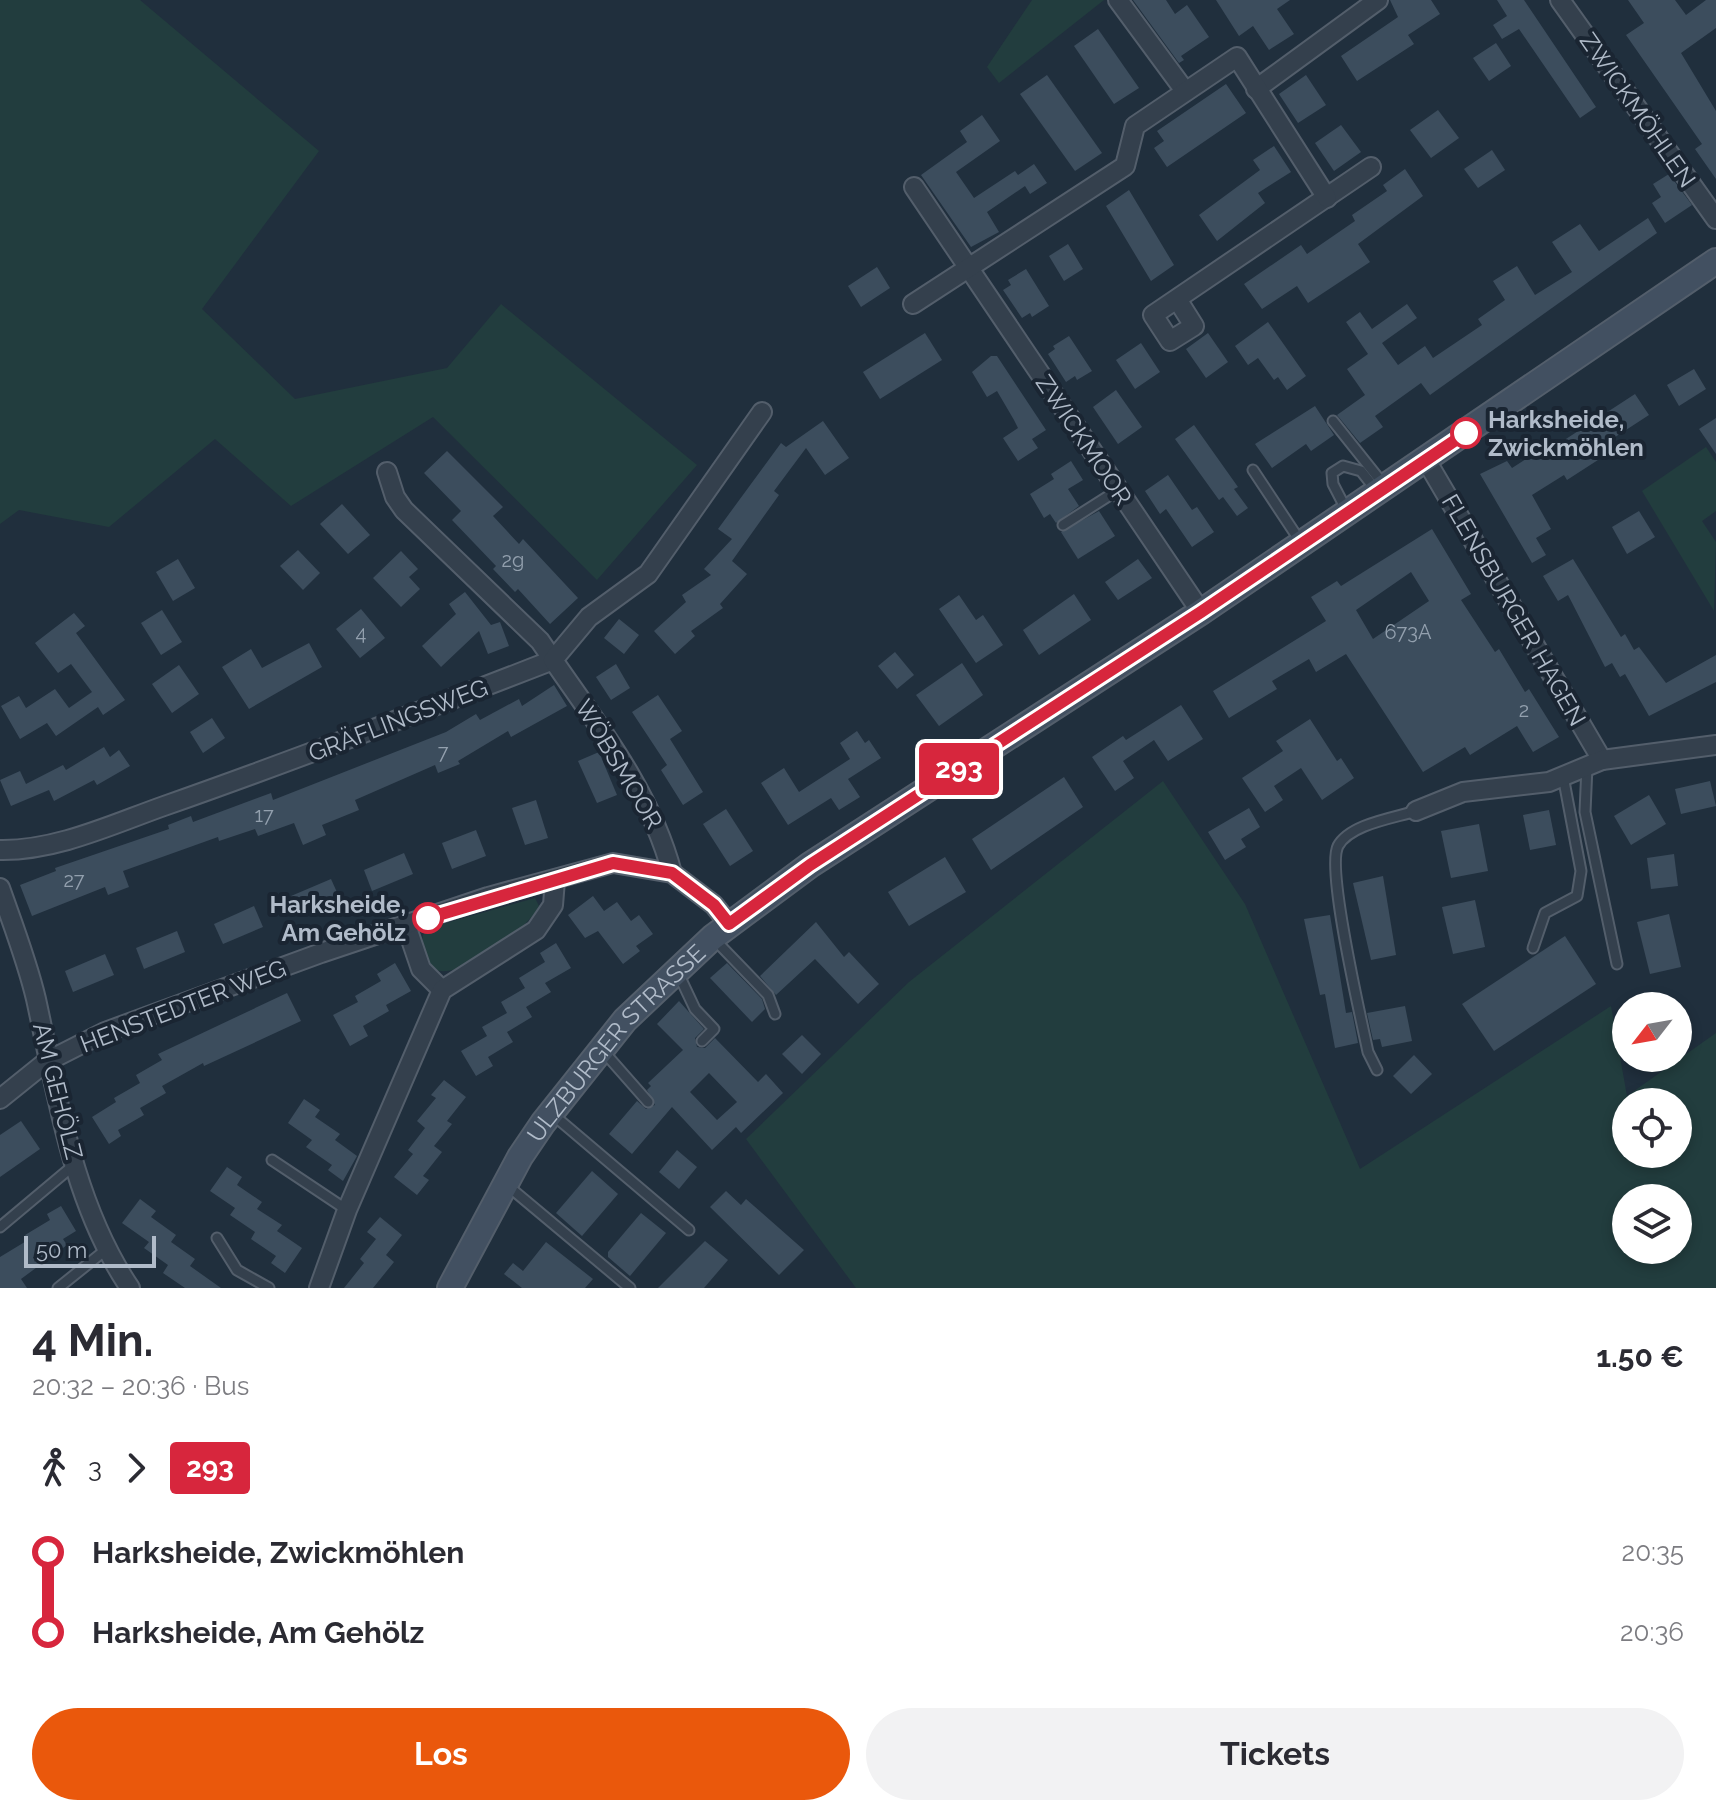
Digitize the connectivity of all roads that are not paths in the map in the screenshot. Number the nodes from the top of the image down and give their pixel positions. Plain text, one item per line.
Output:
1 (1118, 0) edge
2 (1378, 0) edge
3 (1560, 0) edge
4 (1256, 89) junction
5 (1185, 91) junction
6 (1371, 167) dead end
7 (914, 187) dead end
8 (1327, 198) junction
9 (1716, 219) edge
10 (1716, 261) edge
11 (968, 268) junction
12 (1177, 299) dead end
13 (913, 304) dead end
14 (762, 412) dead end
15 (1333, 421) dead end
16 (1426, 460) junction
17 (1253, 470) dead end
18 (387, 472) dead end
19 (1118, 490) junction
20 (1382, 490) junction
21 (1348, 513) junction
22 (1063, 525) dead end
23 (1302, 544) junction
24 (1201, 612) junction
25 (553, 660) junction
26 (1716, 745) edge
27 (1594, 763) junction
28 (1563, 776) junction
29 (1416, 811) joint
30 (0, 850) edge
31 (672, 873) junction
32 (555, 880) junction
33 (0, 888) edge
34 (406, 925) junction
35 (721, 931) junction
36 (1533, 948) dead end
37 (1617, 964) dead end
38 (676, 970) junction
39 (442, 990) junction
40 (775, 1014) dead end
41 (702, 1041) dead end
42 (603, 1049) junction
43 (46, 1062) junction
44 (1377, 1070) dead end
45 (0, 1099) edge
46 (648, 1102) dead end
47 (551, 1113) junction
48 (272, 1160) dead end
49 (76, 1163) junction
50 (505, 1184) junction
51 (347, 1210) junction
52 (0, 1227) edge
53 (689, 1230) dead end
54 (217, 1238) dead end
55 (108, 1248) junction
56 (58, 1288) edge
57 (130, 1288) edge
58 (269, 1288) edge
59 (319, 1288) edge
60 (450, 1288) edge
61 (630, 1288) edge

1 - 5 street
2 - 4 street
3 - 9 street, ZWICKMÖHLEN
4 - 5 street
4 - 8 street
5 - 11 street
6 - 8 street
7 - 11 street, ZWICKMOOR
8 - 12 street
10 - 16 main road, ULZBURGER STRASSE
11 - 13 street
11 - 19 street, ZWICKMOOR
14 - 25 street
15 - 20 lane
16 - 20 main road, ULZBURGER STRASSE
16 - 27 street, FLENSBURGER HAGEN
17 - 23 lane
18 - 25 street
19 - 22 lane
19 - 24 street, ZWICKMOOR
20 - 21 main road, ULZBURGER STRASSE
20 - 21 lane
21 - 23 main road, ULZBURGER STRASSE
23 - 24 main road, ULZBURGER STRASSE
24 - 35 main road, ULZBURGER STRASSE
25 - 30 street, GRÄFLINGSWEG
25 - 31 street, WÖBSMOOR
26 - 27 street
27 - 28 street
27 - 37 lane
28 - 29 street
28 - 36 lane
29 - 44 lane
31 - 32 street, HENSTEDTER WEG
31 - 35 street, HENSTEDTER WEG
32 - 34 street, HENSTEDTER WEG
32 - 39 street
33 - 43 street, AM GEHÖLZ
34 - 39 street
34 - 43 street, HENSTEDTER WEG
35 - 38 main road, ULZBURGER STRASSE
35 - 40 lane
38 - 41 lane
38 - 42 main road, ULZBURGER STRASSE
39 - 51 street
42 - 46 lane
42 - 47 main road, ULZBURGER STRASSE
43 - 45 street, HENSTEDTER WEG
43 - 49 street, AM GEHÖLZ
47 - 50 main road, ULZBURGER STRASSE
47 - 53 lane
48 - 51 lane
49 - 52 lane
49 - 55 street, AM GEHÖLZ
50 - 60 main road, ULZBURGER STRASSE
50 - 61 lane
51 - 59 street
54 - 58 lane
55 - 56 lane
55 - 57 street, AM GEHÖLZ

